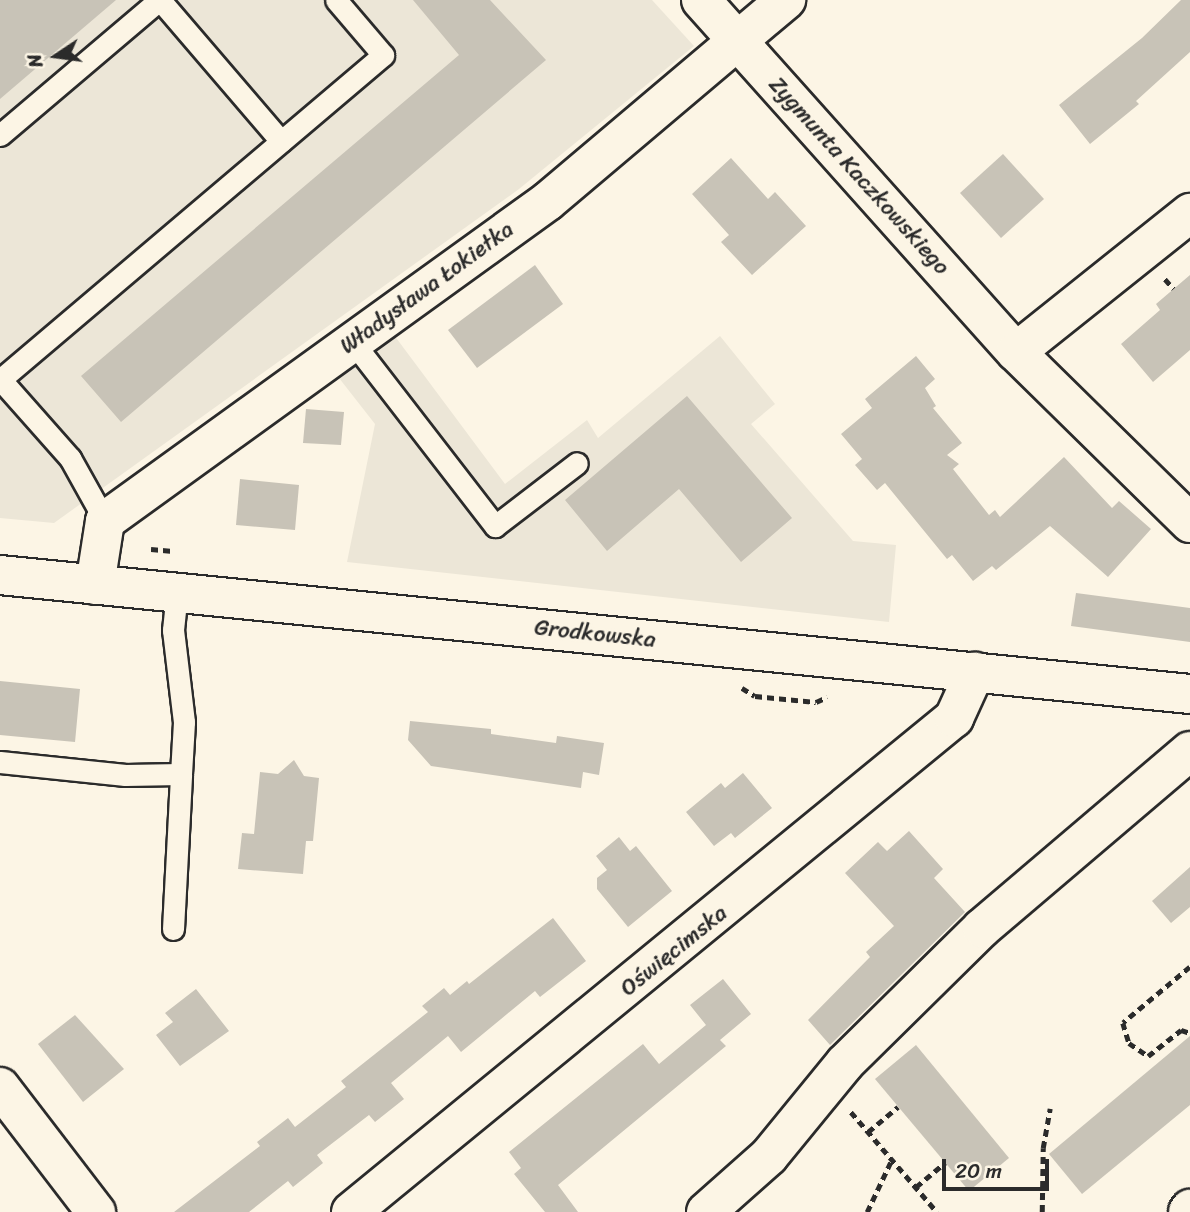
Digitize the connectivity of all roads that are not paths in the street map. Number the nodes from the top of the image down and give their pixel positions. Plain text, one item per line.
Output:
1 (159, 0) edge
2 (336, 0) edge
3 (701, 0) edge
4 (786, 0) edge
5 (739, 41) junction
6 (0, 135) edge
7 (281, 141) junction
8 (1190, 213) edge
9 (352, 341) junction
10 (1017, 352) junction
11 (4, 390) edge
12 (577, 463) dead end
13 (105, 521) junction
14 (1190, 523) edge
15 (0, 575) edge
16 (95, 585) junction
17 (177, 593) junction
18 (975, 672) junction
19 (1190, 694) edge
20 (1190, 751) edge
21 (0, 762) edge
22 (181, 774) junction
23 (173, 929) dead end
24 (0, 1087) edge
25 (96, 1212) edge
26 (351, 1212) edge
27 (706, 1212) edge

1 - 6 lane
1 - 7 lane
2 - 7 lane
3 - 5 street, Zygmunta Kaczkowskiego
4 - 5 street, Władysława Łokietka
5 - 9 street, Władysława Łokietka
5 - 10 street, Zygmunta Kaczkowskiego
7 - 11 lane
8 - 10 street
9 - 12 lane
9 - 13 street, Władysława Łokietka
10 - 14 street, Zygmunta Kaczkowskiego
11 - 13 lane
13 - 16 street
15 - 16 street, Grodkowska
16 - 17 street, Grodkowska
17 - 18 street, Grodkowska
17 - 22 lane
18 - 19 street, Grodkowska
18 - 26 street, Oświęcimska
20 - 27 street
21 - 22 lane
22 - 23 lane
24 - 25 street

